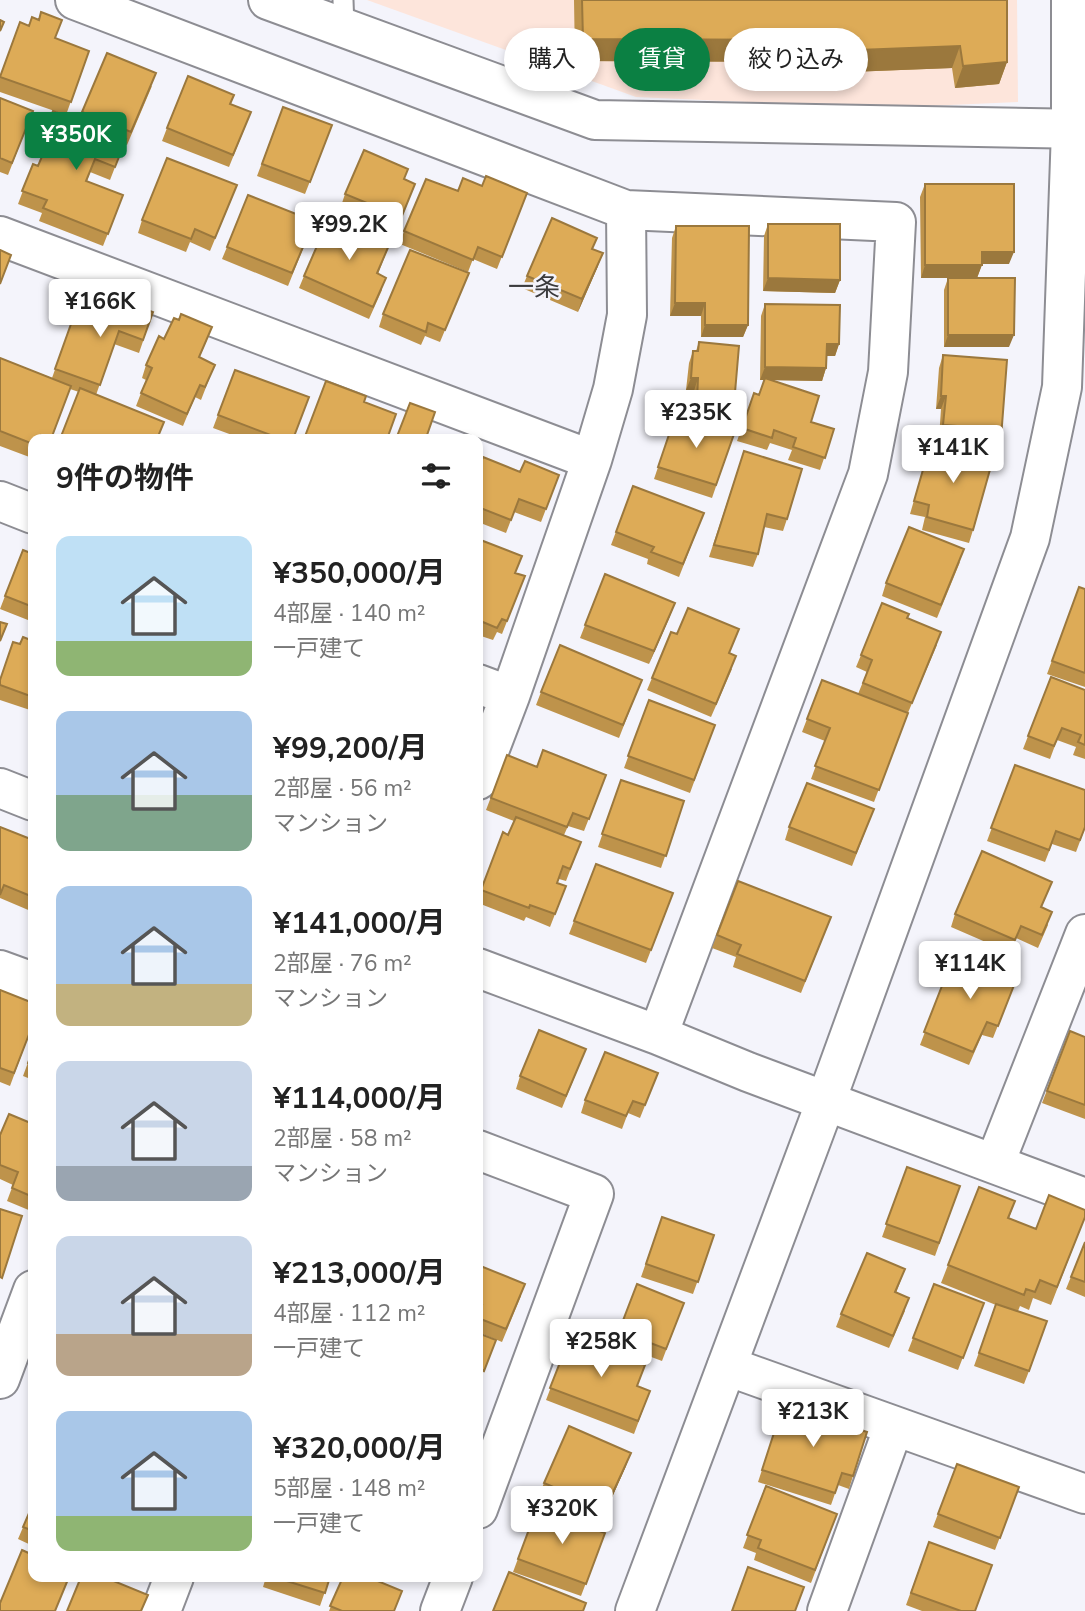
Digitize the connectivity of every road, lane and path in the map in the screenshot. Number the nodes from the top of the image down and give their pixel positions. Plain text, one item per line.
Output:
1 (75, 0) edge
2 (268, 0) edge
3 (1071, 0) edge
4 (343, 14) edge
5 (1078, 129) edge
6 (626, 210) junction
7 (0, 236) edge
8 (592, 460) junction
9 (0, 501) edge
10 (28, 512) edge
11 (494, 690) edge
12 (483, 752) edge
13 (0, 788) edge
14 (28, 799) edge
15 (1085, 934) edge
16 (0, 970) edge
17 (483, 970) edge
18 (28, 980) edge
19 (658, 1035) junction
20 (826, 1101) junction
21 (483, 1152) edge
22 (995, 1163) junction
23 (1085, 1198) edge
24 (28, 1303) edge
25 (727, 1366) junction
26 (0, 1379) edge
27 (894, 1426) junction
28 (1085, 1494) edge
29 (483, 1495) edge
30 (451, 1582) edge
31 (440, 1611) edge
32 (635, 1611) edge
33 (827, 1611) edge

1 - 6 street
2 - 4 street
3 - 5 street
4 - 5 street
5 - 20 street
6 - 8 street
6 - 19 street
7 - 8 street
8 - 11 street
9 - 10 street
11 - 12 street
13 - 14 street
15 - 22 street
16 - 18 street
17 - 19 street
19 - 20 street
20 - 22 street
20 - 25 street
21 - 29 street
22 - 23 street
24 - 26 street
25 - 27 street
25 - 32 street
27 - 28 street
27 - 33 street
30 - 31 street

